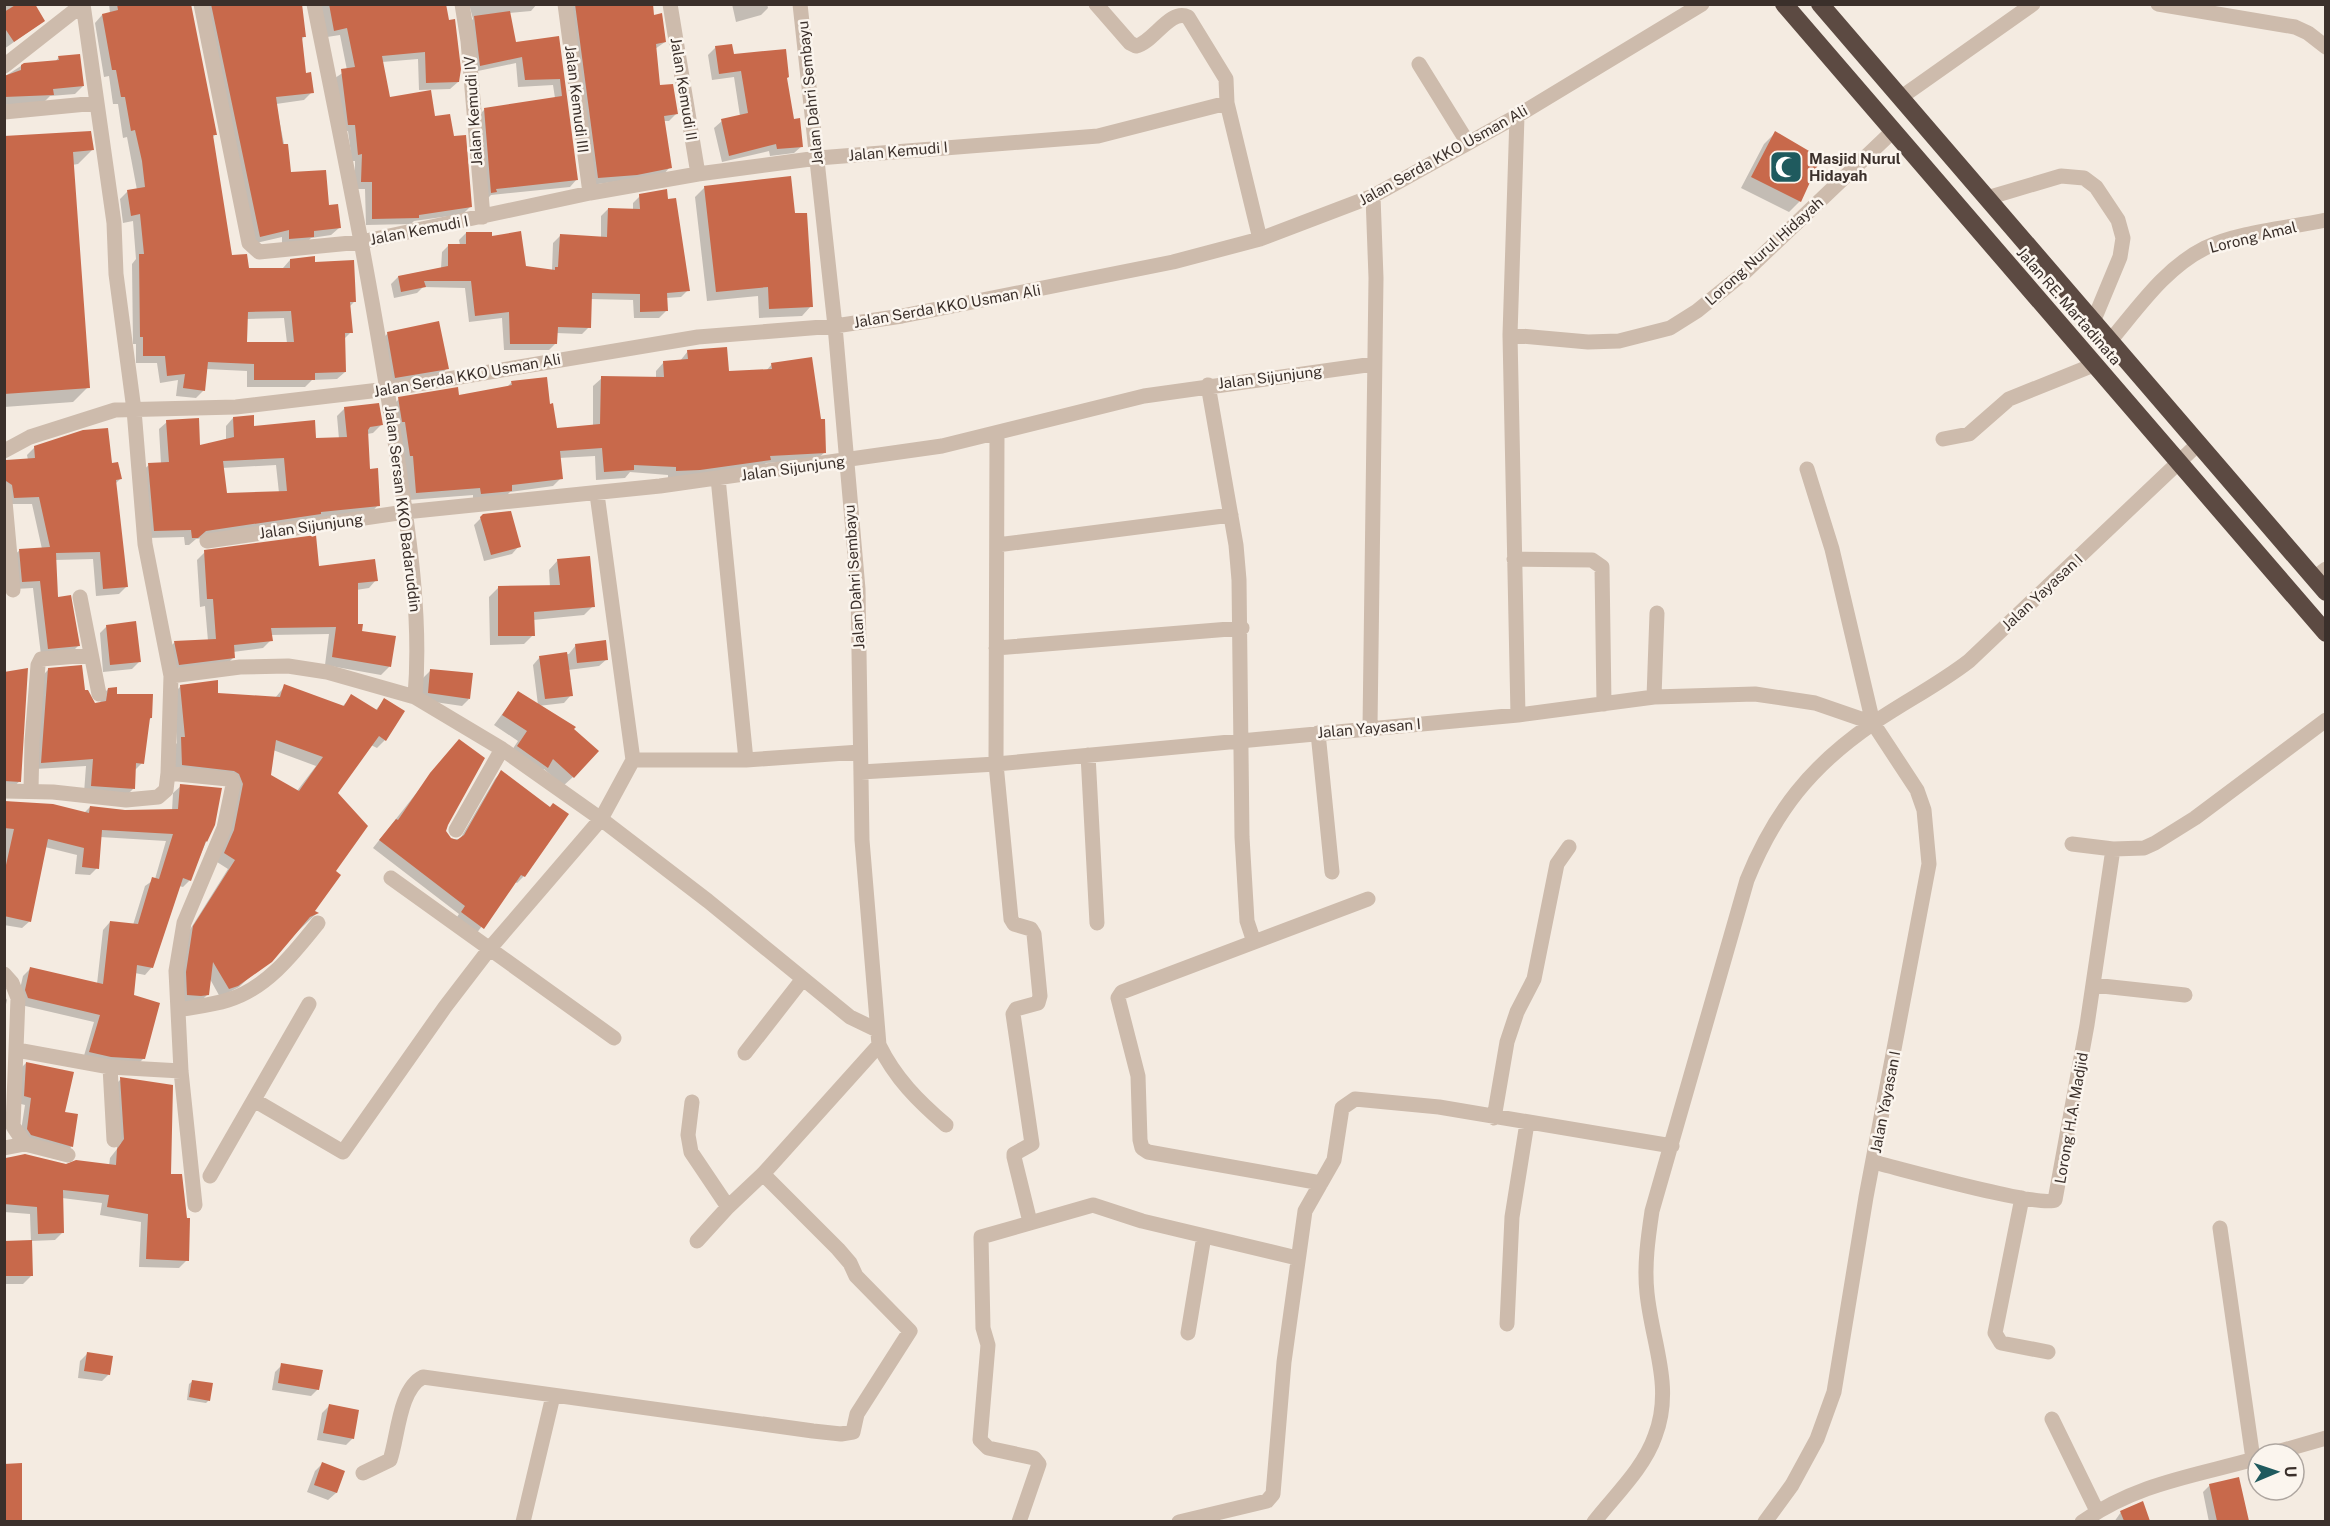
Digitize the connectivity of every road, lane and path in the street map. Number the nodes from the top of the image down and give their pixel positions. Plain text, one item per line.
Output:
1 (83, 4) edge
2 (201, 4) edge
3 (314, 4) edge
4 (462, 4) edge
5 (565, 4) edge
6 (670, 4) edge
7 (800, 4) edge
8 (1096, 4) edge
9 (1702, 4) edge
10 (1784, 4) edge
11 (1820, 4) edge
12 (2033, 4) edge
13 (2158, 4) edge
14 (2325, 48) edge
15 (1419, 64) dead end
16 (4, 66) edge
17 (1900, 98) junction
18 (97, 103) junction
19 (1227, 103) junction
20 (4, 112) edge
21 (1516, 116) junction
22 (1893, 131) junction
23 (1468, 143) junction
24 (818, 158) junction
25 (698, 174) junction
26 (590, 193) junction
27 (1373, 196) junction
28 (1987, 198) junction
29 (483, 217) junction
30 (2325, 220) edge
31 (1260, 239) junction
32 (360, 242) junction
33 (2093, 322) junction
34 (835, 326) junction
35 (1510, 335) junction
36 (2110, 341) junction
37 (1374, 364) junction
38 (2096, 364) junction
39 (1208, 385) junction
40 (388, 390) junction
41 (134, 410) junction
42 (997, 433) junction
43 (1944, 439) dead end
44 (2198, 444) junction
45 (4, 451) edge
46 (846, 460) junction
47 (2181, 462) junction
48 (1807, 469) dead end
49 (718, 478) junction
50 (4, 490) edge
51 (597, 494) junction
52 (405, 512) junction
53 (1231, 515) junction
54 (207, 541) dead end
55 (997, 545) junction
56 (1514, 560) junction
57 (2322, 580) edge
58 (13, 590) dead end
59 (80, 597) dead end
60 (1657, 613) dead end
61 (1242, 628) junction
62 (2325, 633) edge
63 (996, 648) junction
64 (91, 655) junction
65 (171, 676) junction
66 (99, 694) dead end
67 (415, 697) junction
68 (1654, 697) junction
69 (1604, 704) junction
70 (1518, 715) junction
71 (2325, 720) edge
72 (1873, 723) junction
73 (1370, 727) junction
74 (1318, 733) junction
75 (1240, 740) junction
76 (502, 749) junction
77 (860, 752) junction
78 (1088, 755) junction
79 (633, 760) junction
80 (746, 760) junction
81 (996, 764) junction
82 (861, 772) junction
83 (168, 773) junction
84 (4, 791) edge
85 (32, 792) junction
86 (601, 819) junction
87 (456, 830) dead end
88 (2072, 844) dead end
89 (1569, 847) dead end
90 (2112, 849) junction
91 (1332, 872) dead end
92 (391, 878) dead end
93 (1368, 899) dead end
94 (318, 923) dead end
95 (1097, 923) dead end
96 (1254, 942) junction
97 (491, 947) junction
98 (4, 974) edge
99 (802, 980) junction
100 (2093, 984) junction
101 (2185, 995) dead end
102 (309, 1004) dead end
103 (178, 1010) junction
104 (614, 1038) dead end
105 (878, 1038) junction
106 (17, 1050) junction
107 (746, 1053) dead end
108 (110, 1067) junction
109 (181, 1071) junction
110 (254, 1100) junction
111 (692, 1102) dead end
112 (1494, 1118) junction
113 (1527, 1123) junction
114 (946, 1125) dead end
115 (114, 1140) dead end
116 (25, 1144) junction
117 (1672, 1146) junction
118 (4, 1148) edge
119 (68, 1155) dead end
120 (1873, 1162) junction
121 (763, 1174) junction
122 (210, 1176) dead end
123 (1321, 1183) junction
124 (2022, 1198) junction
125 (195, 1205) dead end
126 (728, 1207) junction
127 (1030, 1222) junction
128 (2220, 1228) dead end
129 (1204, 1236) junction
130 (697, 1240) dead end
131 (1297, 1258) junction
132 (1507, 1324) dead end
133 (1188, 1333) dead end
134 (2048, 1352) dead end
135 (553, 1396) junction
136 (2052, 1419) dead end
137 (2325, 1438) edge
138 (2253, 1442) edge
139 (2306, 1444) edge
140 (2246, 1461) edge
141 (363, 1473) dead end
142 (2097, 1511) junction
143 (1208, 1519) edge
144 (523, 1521) edge
145 (1019, 1521) edge
146 (1179, 1521) edge
147 (1594, 1521) edge
148 (1765, 1521) edge
149 (2082, 1521) edge

1 - 16 street
1 - 18 street
2 - 32 street, Jalan Kemudi I
3 - 32 street, Jalan Sersan KKO Badaruddin
4 - 29 street, Jalan Kemudi IV
5 - 26 street, Jalan Kemudi III
6 - 25 street, Jalan Kemudi II
7 - 24 street, Jalan Dahri Sembayu
8 - 19 street
9 - 21 street, Jalan Serda KKO Usman Ali
10 - 22 highway, Jalan RE. Martadinata
11 - 17 highway
12 - 17 street
13 - 14 street
15 - 23 street
17 - 28 highway
18 - 20 street
18 - 41 street
19 - 24 street, Jalan Kemudi I
19 - 31 street
21 - 23 street, Jalan Serda KKO Usman Ali
21 - 35 street
22 - 35 street, Lorong Nurul Hidayah
22 - 38 highway, Jalan RE. Martadinata
23 - 27 street, Jalan Serda KKO Usman Ali
24 - 25 street, Jalan Kemudi I
24 - 34 street, Jalan Dahri Sembayu
25 - 26 street, Jalan Kemudi I
26 - 29 street, Jalan Kemudi I
27 - 31 street, Jalan Serda KKO Usman Ali
27 - 37 street
28 - 33 highway
28 - 33 street
29 - 32 street, Jalan Kemudi I
30 - 36 street, Lorong Amal
31 - 34 street, Jalan Serda KKO Usman Ali
32 - 40 street, Jalan Sersan KKO Badaruddin
33 - 36 highway
34 - 40 street, Jalan Serda KKO Usman Ali
34 - 46 street, Jalan Dahri Sembayu
35 - 56 street
36 - 44 highway
37 - 39 street, Jalan Sijunjung
37 - 73 street
38 - 43 street
38 - 47 highway, Jalan RE. Martadinata
39 - 42 street, Jalan Sijunjung
39 - 53 street
40 - 41 street, Jalan Serda KKO Usman Ali
40 - 52 street, Jalan Sersan KKO Badaruddin
41 - 45 street, Jalan Serda KKO Usman Ali
41 - 65 street
42 - 46 street, Jalan Sijunjung
42 - 55 street
44 - 47 street, Jalan Yayasan I
44 - 57 highway
46 - 49 street, Jalan Sijunjung
46 - 77 street, Jalan Dahri Sembayu
47 - 62 highway, Jalan RE. Martadinata
47 - 72 street, Jalan Yayasan I
48 - 72 street
49 - 51 street, Jalan Sijunjung
49 - 80 street
50 - 58 street
51 - 52 street, Jalan Sijunjung
51 - 79 street
52 - 54 street, Jalan Sijunjung
52 - 67 street, Jalan Sersan KKO Badaruddin
53 - 55 street
53 - 61 street
55 - 63 street
56 - 69 street
56 - 70 street
59 - 64 street
60 - 68 street
61 - 63 street
61 - 75 street
63 - 81 street
64 - 66 street
64 - 85 street
65 - 67 street
65 - 83 street
67 - 76 street
68 - 69 street, Jalan Yayasan I
68 - 72 street, Jalan Yayasan I
69 - 70 street, Jalan Yayasan I
70 - 73 street, Jalan Yayasan I
71 - 90 street
72 - 117 street
72 - 120 street, Jalan Yayasan I
73 - 74 street, Jalan Yayasan I
74 - 75 street, Jalan Yayasan I
74 - 91 street
75 - 78 street, Jalan Yayasan I
75 - 96 street
76 - 86 street
76 - 87 street
77 - 80 street
77 - 82 street, Jalan Dahri Sembayu
78 - 81 street, Jalan Yayasan I
78 - 95 street
79 - 80 street
79 - 86 street
81 - 82 street, Jalan Yayasan I
81 - 127 street
82 - 105 street, Jalan Dahri Sembayu
83 - 85 street
83 - 103 street
84 - 85 street
86 - 97 street
86 - 99 street
88 - 90 street
89 - 112 street
90 - 100 street, Lorong H.A. Madjid
92 - 97 street
93 - 96 street
94 - 103 street
96 - 123 street
97 - 104 street
97 - 110 street
98 - 106 street
99 - 105 street
99 - 107 street
100 - 101 street
100 - 124 street, Lorong H.A. Madjid
102 - 110 street
103 - 109 street
105 - 114 street, Jalan Dahri Sembayu
105 - 121 street
106 - 108 street
106 - 116 street
108 - 109 street
108 - 115 street
109 - 125 street
110 - 122 street
111 - 126 street
112 - 113 street
112 - 123 street
113 - 117 street
113 - 132 street
116 - 118 street
116 - 119 street
117 - 147 street
120 - 124 street, Lorong H.A. Madjid
120 - 148 street, Jalan Yayasan I
121 - 126 street
121 - 135 street
123 - 131 street
124 - 134 street
126 - 130 street
127 - 129 street
127 - 145 street
128 - 138 street
129 - 131 street
129 - 133 street
131 - 143 street
135 - 141 street
135 - 144 street
136 - 142 street
137 - 139 street
140 - 142 street
142 - 149 street
143 - 146 street

